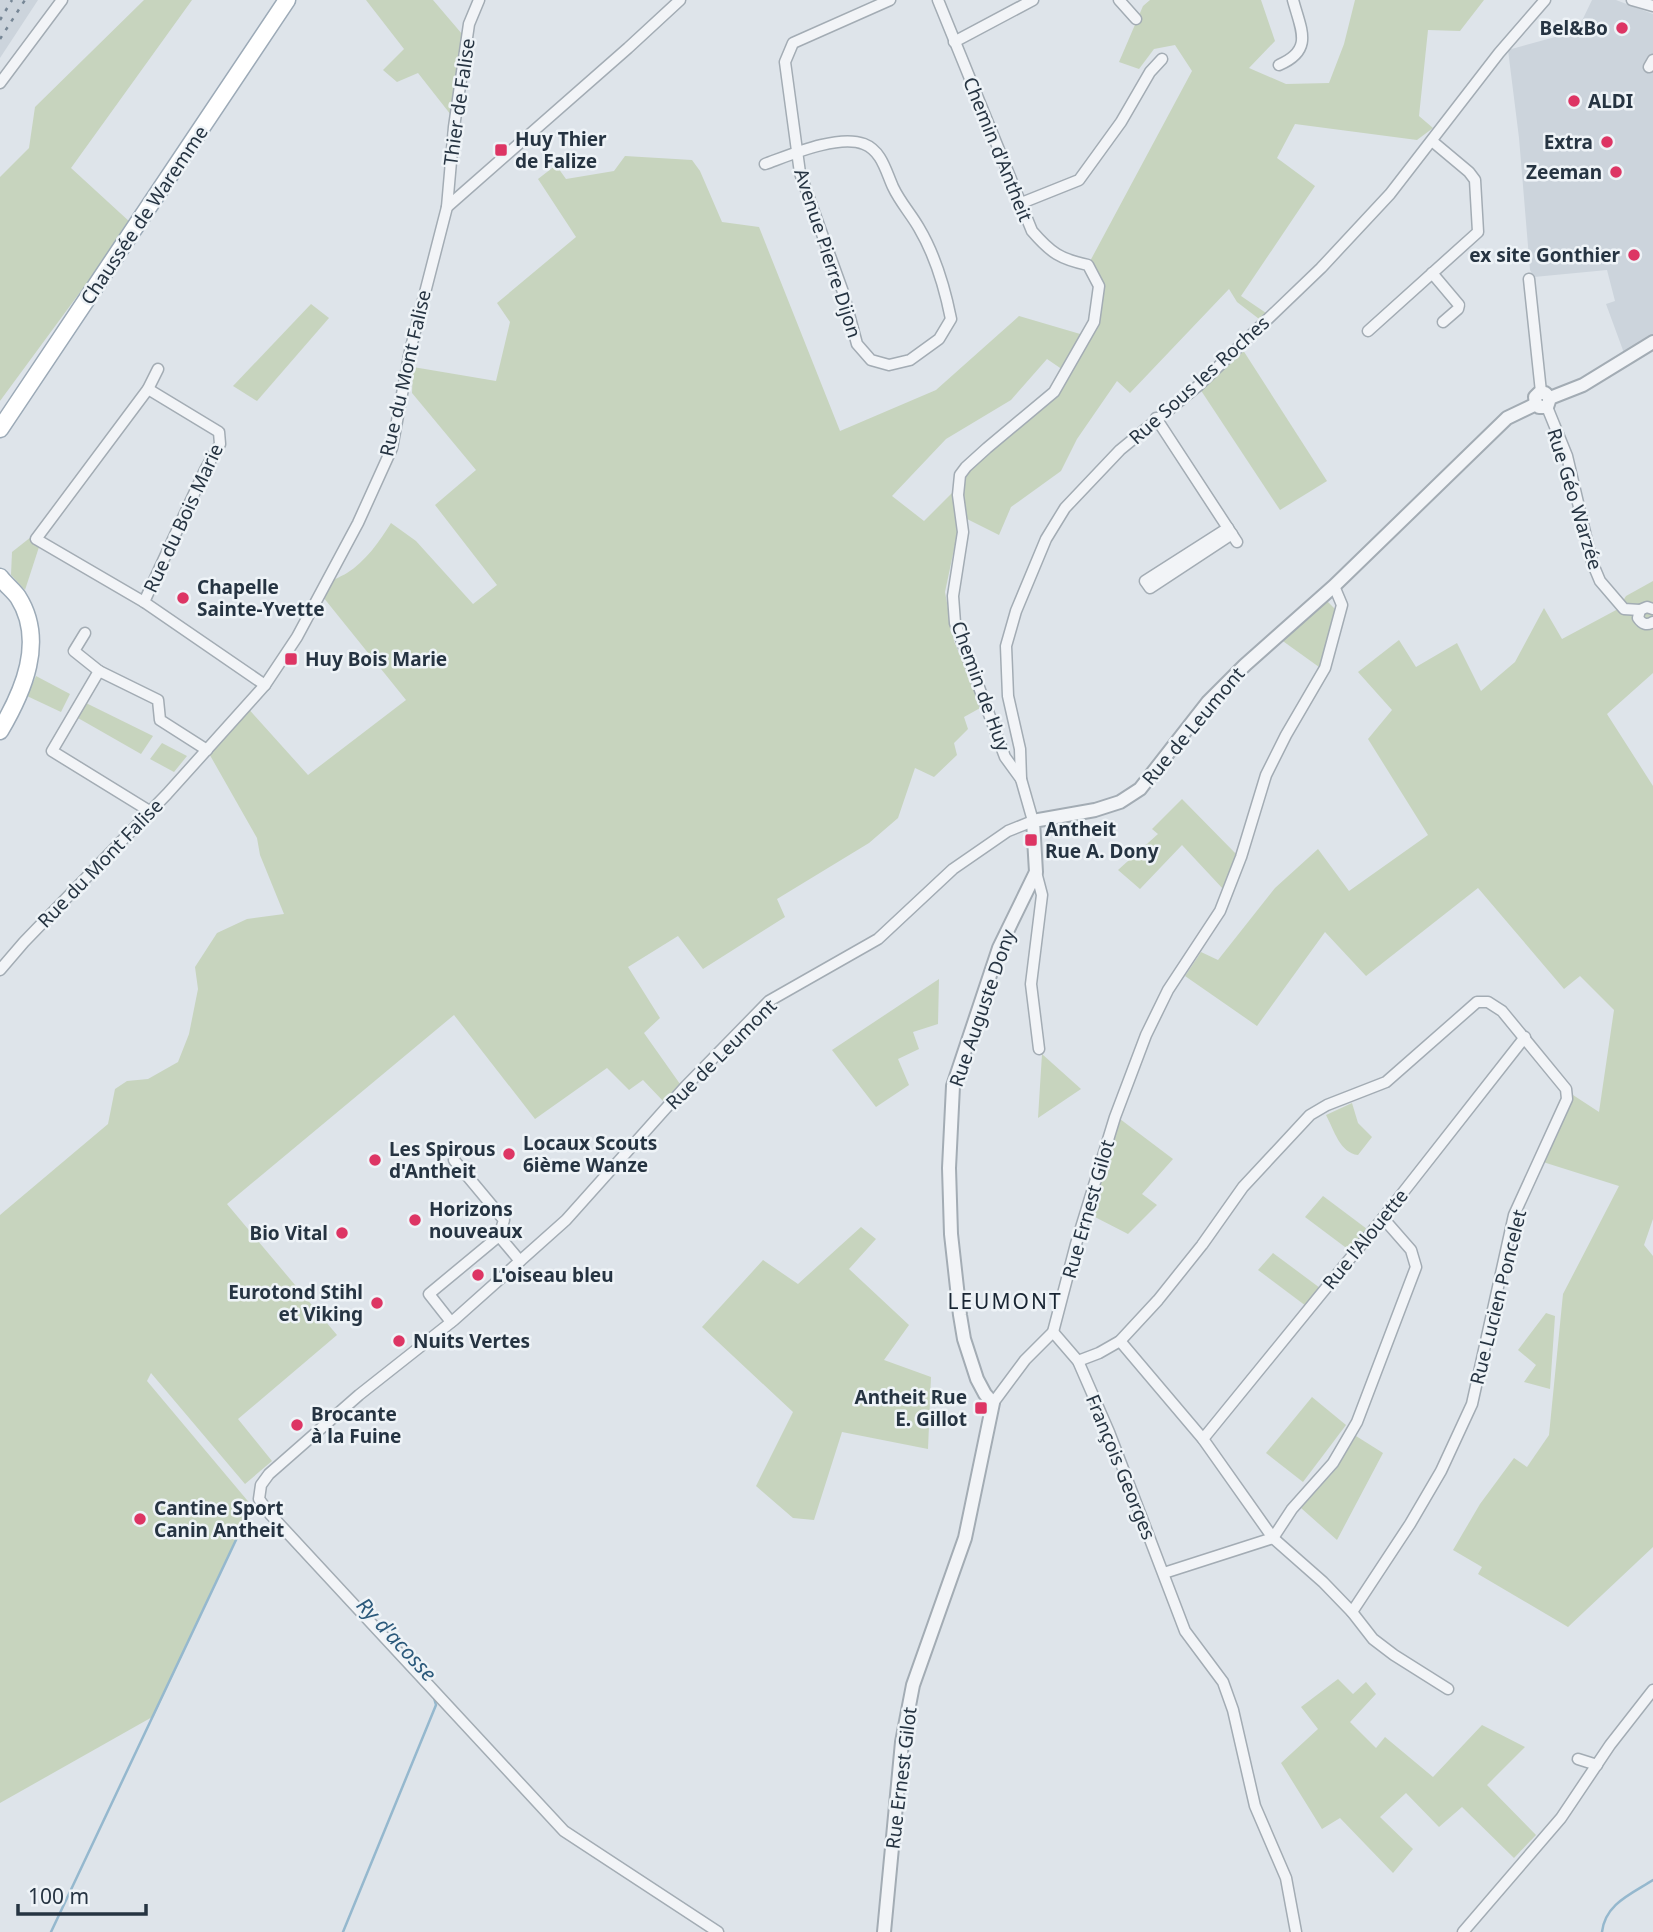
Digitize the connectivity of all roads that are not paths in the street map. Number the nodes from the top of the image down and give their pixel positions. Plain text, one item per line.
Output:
1 (62, 0) edge
2 (287, 0) edge
3 (479, 0) edge
4 (680, 0) edge
5 (890, 0) edge
6 (938, 0) edge
7 (1033, 0) edge
8 (1119, 0) edge
9 (1293, 0) edge
10 (1545, 0) edge
11 (1632, 0) edge
12 (1653, 6) edge
13 (1136, 19) dead end
14 (954, 42) junction
15 (1162, 60) dead end
16 (1279, 65) dead end
17 (0, 83) edge
18 (1432, 141) junction
19 (796, 153) junction
20 (765, 164) dead end
21 (1019, 204) junction
22 (447, 207) junction
23 (1432, 273) junction
24 (1530, 279) dead end
25 (1443, 322) dead end
26 (1368, 331) dead end
27 (1653, 342) edge
28 (158, 369) dead end
29 (148, 389) junction
30 (1544, 400) junction
31 (1156, 418) junction
32 (0, 429) edge
33 (960, 505) joint
34 (1232, 535) junction
35 (0, 576) edge
36 (1334, 586) junction
37 (144, 602) junction
38 (1653, 609) edge
39 (1640, 610) junction
40 (1653, 622) edge
41 (85, 633) dead end
42 (99, 671) junction
43 (265, 685) junction
44 (0, 731) edge
45 (207, 750) junction
46 (1021, 779) junction
47 (150, 812) junction
48 (1033, 821) junction
49 (1036, 872) junction
50 (0, 970) edge
51 (1525, 1037) junction
52 (1039, 1049) dead end
53 (454, 1160) dead end
54 (1383, 1218) junction
55 (499, 1237) junction
56 (520, 1261) junction
57 (451, 1322) junction
58 (1053, 1332) junction
59 (1120, 1341) junction
60 (1078, 1361) junction
61 (993, 1403) junction
62 (1203, 1439) junction
63 (1273, 1538) junction
64 (1164, 1573) junction
65 (1352, 1612) junction
66 (1448, 1689) dead end
67 (1653, 1690) edge
68 (1578, 1759) dead end
69 (1597, 1765) junction
70 (718, 1932) edge
71 (884, 1932) edge
72 (1297, 1932) edge
73 (1463, 1932) edge

1 - 17 street
2 - 32 main road, Chaussée de Waremme
3 - 22 street, Thier de Falise
4 - 22 street
5 - 19 street, Avenue Pierre Dijon
6 - 14 street, Chemin d'Antheit
7 - 14 street
8 - 13 street
9 - 16 street
10 - 18 street, Rue Sous les Roches
11 - 12 street
14 - 21 street, Chemin d'Antheit
15 - 21 street
18 - 23 street
18 - 31 street, Rue Sous les Roches
19 - 19 street, Avenue Pierre Dijon
19 - 20 street
21 - 33 street, Chemin d'Antheit
22 - 43 street, Rue du Mont Falise
23 - 25 street
23 - 26 street
24 - 30 street
27 - 30 street, Rue de Leumont
28 - 29 street
29 - 37 street, Rue du Bois Marie
29 - 37 street
30 - 36 street, Rue de Leumont
30 - 39 street, Rue Géo Warzée
31 - 34 street
31 - 46 street, Rue Sous les Roches
33 - 46 street, Chemin de Huy
34 - 34 street
35 - 44 main road
36 - 48 street, Rue de Leumont
36 - 58 street, Rue Ernest Gilot
37 - 43 street
38 - 39 street
39 - 40 street, Rue Géo Warzée
41 - 42 street
42 - 45 street
42 - 47 street
43 - 45 street, Rue du Mont Falise
45 - 47 street, Rue du Mont Falise
46 - 48 street, Rue Sous les Roches
47 - 50 street, Rue du Mont Falise
48 - 49 street, Rue Auguste Dony
48 - 56 street, Rue de Leumont
49 - 52 street
49 - 61 street, Rue Auguste Dony
51 - 54 street, Rue l'Alouette
51 - 59 street, Rue Lucien Poncelet
51 - 65 street, Rue Lucien Poncelet
53 - 55 street
54 - 62 street, Rue l'Alouette
54 - 63 street
55 - 56 street
55 - 57 street
56 - 57 street, Rue de Leumont
57 - 70 street, Rue de Leumont
58 - 60 street, François Georges
58 - 61 street, Rue Ernest Gilot
59 - 60 street, Rue Lucien Poncelet
59 - 62 street
60 - 64 street, François Georges
61 - 71 street, Rue Ernest Gilot
62 - 63 street
63 - 64 street
63 - 65 street
64 - 72 street, François Georges
65 - 66 street
67 - 69 street
68 - 69 street
69 - 73 street

